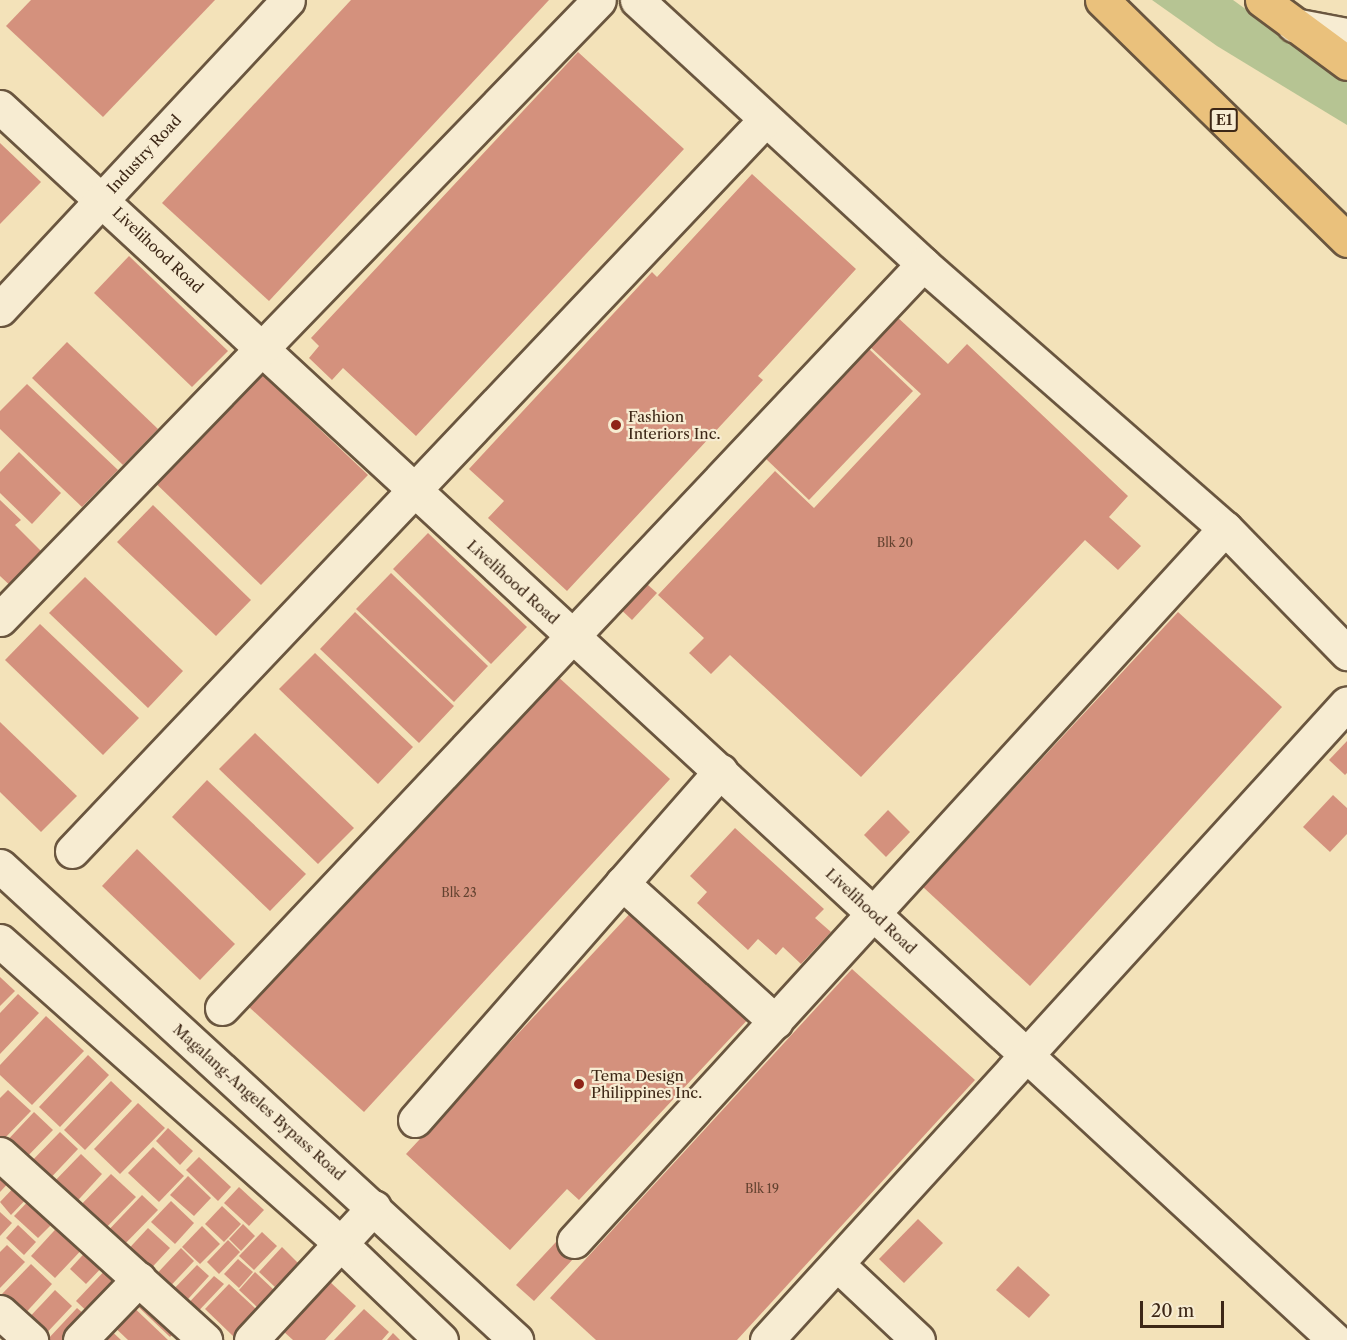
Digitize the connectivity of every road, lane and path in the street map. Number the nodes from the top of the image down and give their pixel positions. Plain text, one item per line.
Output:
1 (288, 0) edge
2 (599, 0) edge
3 (637, 0) edge
4 (1102, 0) edge
5 (1262, 0) edge
6 (1294, 25) junction
7 (1347, 36) edge
8 (1347, 63) edge
9 (0, 106) edge
10 (764, 121) junction
11 (102, 199) junction
12 (1347, 240) edge
13 (923, 264) junction
14 (0, 309) edge
15 (263, 348) junction
16 (413, 490) junction
17 (1225, 528) junction
18 (0, 619) edge
19 (572, 635) junction
20 (1347, 653) edge
21 (1347, 703) edge
22 (721, 771) junction
23 (72, 851) dead end
24 (0, 866) edge
25 (622, 883) junction
26 (875, 913) junction
27 (0, 941) edge
28 (222, 1008) dead end
29 (776, 1022) junction
30 (1027, 1057) junction
31 (415, 1120) dead end
32 (0, 1154) edge
33 (374, 1207) junction
34 (574, 1241) dead end
35 (342, 1245) junction
36 (837, 1263) junction
37 (139, 1279) junction
38 (0, 1312) edge
39 (31, 1340) edge
40 (80, 1340) edge
41 (205, 1340) edge
42 (251, 1340) edge
43 (441, 1340) edge
44 (516, 1340) edge
45 (767, 1340) edge
46 (918, 1340) edge
47 (1335, 1340) edge

1 - 11 street, Industry Road
2 - 15 street
3 - 10 street
4 - 12 highway, E1
5 - 6 highway
6 - 7 street
6 - 8 highway
9 - 11 street, Livelihood Road
10 - 13 street
10 - 16 street
11 - 14 street, Industry Road
11 - 15 street, Livelihood Road
13 - 17 street
13 - 19 street
15 - 16 street, Livelihood Road
15 - 18 street
16 - 19 street, Livelihood Road
16 - 23 street
17 - 20 street
17 - 26 street
19 - 22 street, Livelihood Road
19 - 28 street
21 - 30 street
22 - 25 street
22 - 26 street, Livelihood Road
24 - 33 street, Magalang-Angeles Bypass Road
25 - 29 street
25 - 31 street
26 - 29 street
26 - 30 street, Livelihood Road
27 - 35 street
29 - 34 street
30 - 36 street
30 - 47 street, Livelihood Road
32 - 37 street
33 - 35 street
33 - 44 street, Magalang-Angeles Bypass Road
35 - 42 street
35 - 43 street
36 - 45 street
36 - 46 street
37 - 40 street
37 - 41 street
38 - 39 street

